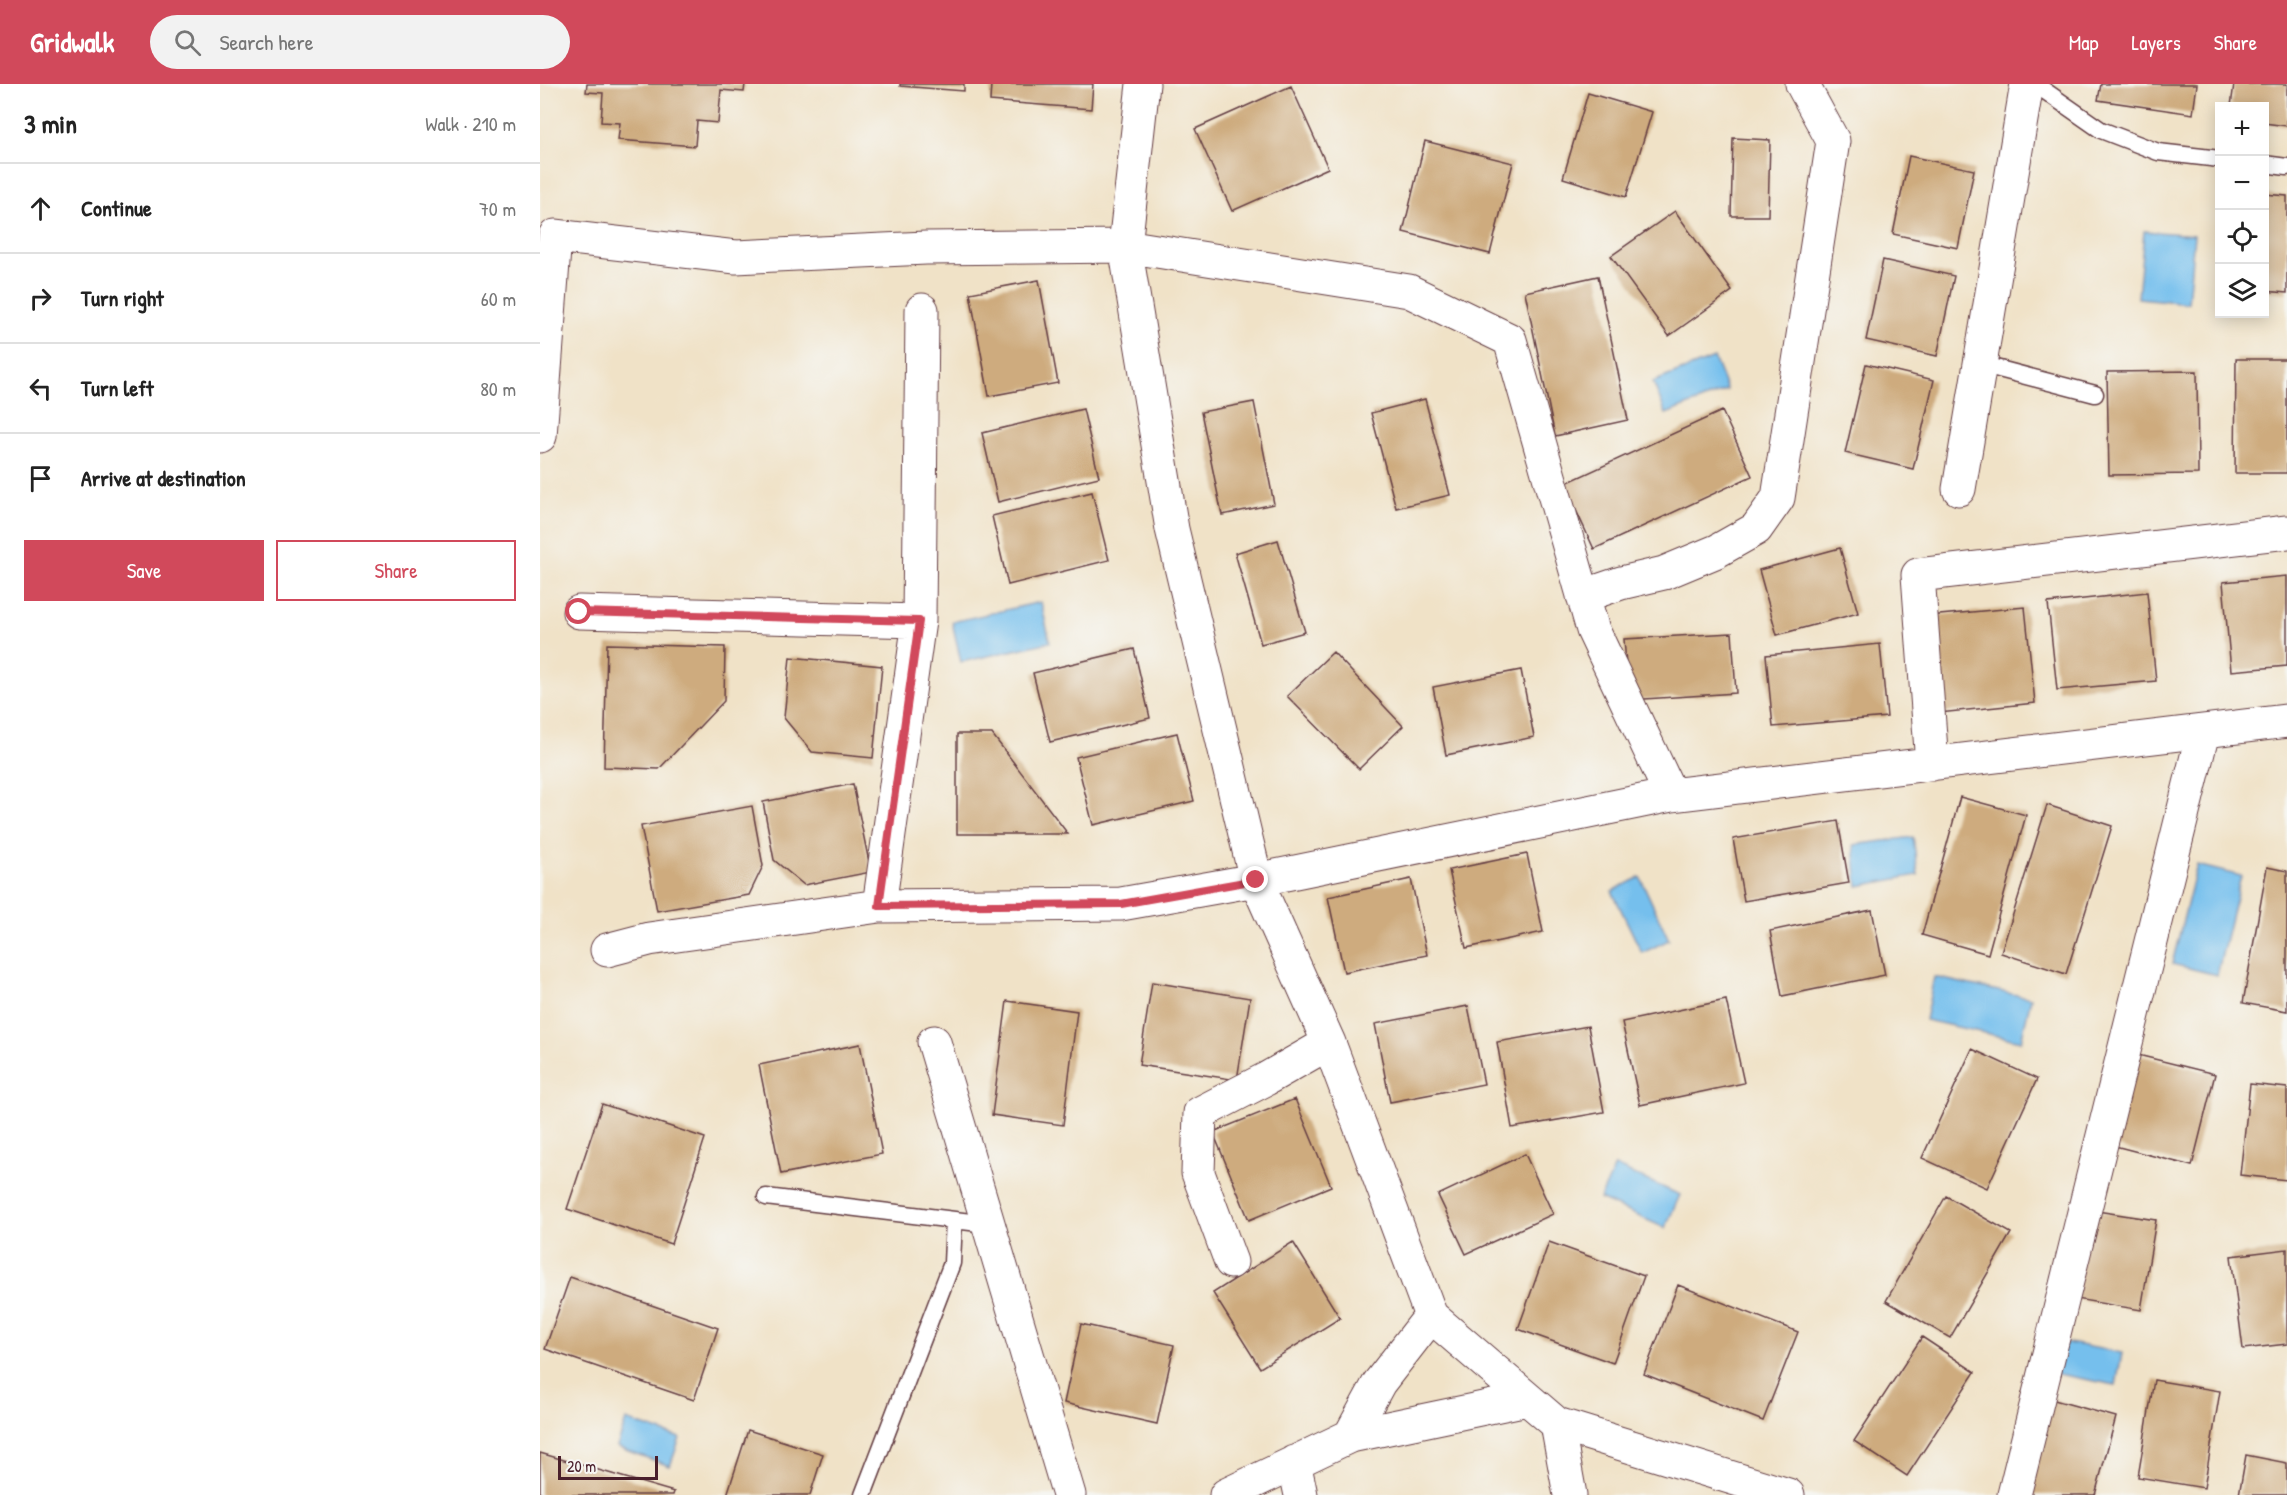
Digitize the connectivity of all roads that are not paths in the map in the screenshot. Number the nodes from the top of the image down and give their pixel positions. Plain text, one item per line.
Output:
1 (1143, 84) edge
2 (1802, 84) edge
3 (2027, 84) edge
4 (2035, 84) edge
5 (2215, 158) edge
6 (2269, 164) edge
7 (2287, 166) edge
8 (1125, 246) junction
9 (922, 310) dead end
10 (1980, 364) junction
11 (2095, 394) dead end
12 (540, 436) edge
13 (1959, 489) dead end
14 (2287, 532) edge
15 (1583, 596) junction
16 (579, 612) dead end
17 (919, 621) junction
18 (2287, 722) edge
19 (2203, 732) junction
20 (1932, 764) junction
21 (1671, 795) junction
22 (1256, 880) junction
23 (879, 906) junction
24 (608, 950) dead end
25 (934, 1042) dead end
26 (1329, 1043) junction
27 (766, 1197) dead end
28 (954, 1220) junction
29 (987, 1224) junction
30 (1231, 1262) dead end
31 (1431, 1316) junction
32 (1527, 1399) junction
33 (1557, 1424) junction
34 (1350, 1436) junction
35 (1294, 1462) junction
36 (863, 1495) edge
37 (1069, 1495) edge
38 (1226, 1495) edge
39 (1301, 1495) edge
40 (1570, 1495) edge
41 (1788, 1495) edge
42 (2014, 1495) edge

1 - 8 street
2 - 15 street
3 - 10 street
4 - 5 lane
6 - 7 lane
8 - 12 street
8 - 15 street
8 - 22 street
9 - 17 street
10 - 11 lane
10 - 13 street
14 - 20 street
15 - 21 street
16 - 17 street
17 - 23 street
18 - 19 street
19 - 20 street
19 - 42 street
20 - 21 street
21 - 22 street
22 - 23 street
22 - 26 street
23 - 24 street
25 - 29 street
26 - 30 street
26 - 31 street
27 - 28 lane
28 - 29 lane
28 - 36 lane
29 - 37 street
31 - 32 street
31 - 34 street
32 - 33 street
32 - 34 street
33 - 40 street
33 - 41 street
34 - 35 street
35 - 38 street
35 - 39 street

